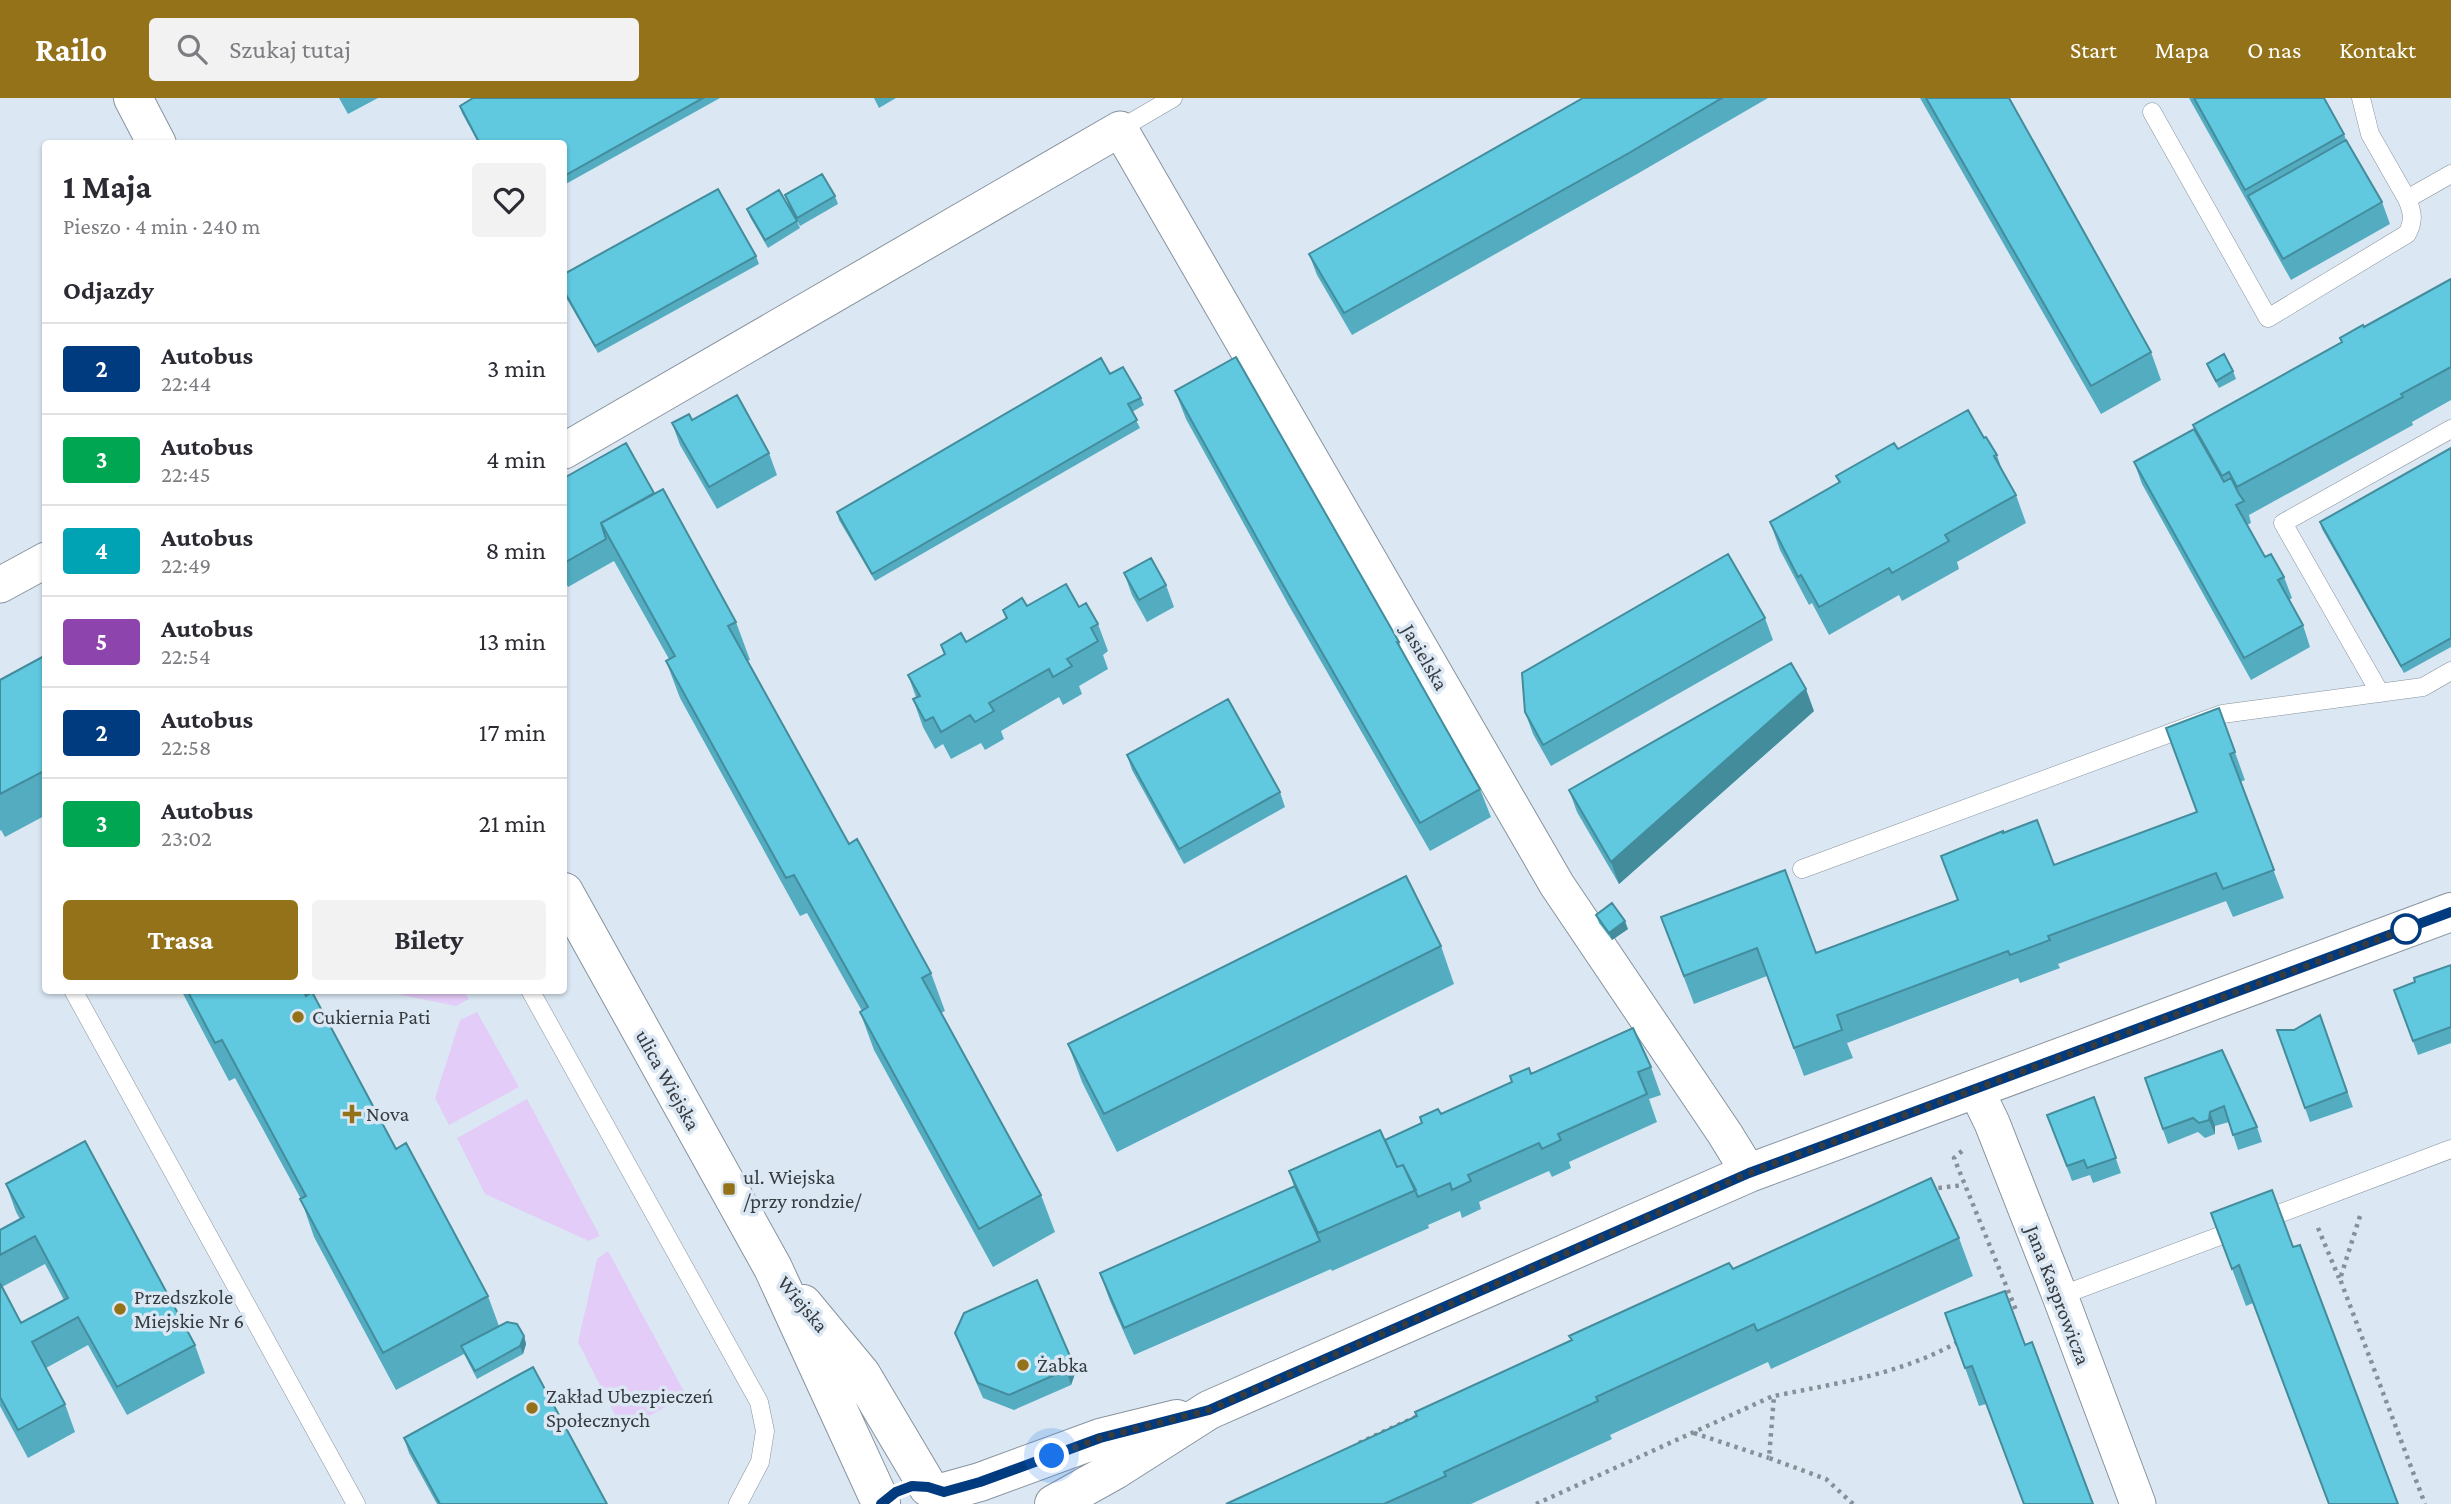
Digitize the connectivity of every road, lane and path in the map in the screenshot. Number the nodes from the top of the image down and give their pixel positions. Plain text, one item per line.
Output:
1 (133, 98) edge
2 (1173, 98) edge
3 (2361, 98) edge
4 (2152, 112) dead end
5 (1120, 129) junction
6 (155, 140) edge
7 (2451, 174) edge
8 (2407, 199) junction
9 (2451, 429) edge
10 (567, 449) edge
11 (42, 562) edge
12 (0, 585) edge
13 (2451, 671) edge
14 (2379, 693) junction
15 (1802, 869) dead end
16 (567, 897) edge
17 (2451, 912) edge
18 (75, 994) edge
19 (532, 994) edge
20 (1975, 1088) junction
21 (1992, 1124) junction
22 (2451, 1149) edge
23 (1749, 1173) junction
24 (1964, 1185) junction
25 (1917, 1190) edge
26 (2362, 1210) dead end
27 (2313, 1218) dead end
28 (773, 1268) junction
29 (2340, 1279) junction
30 (2060, 1296) junction
31 (2005, 1316) edge
32 (1962, 1340) edge
33 (1774, 1396) junction
34 (1209, 1410) junction
35 (1424, 1413) edge
36 (1693, 1433) junction
37 (1349, 1448) edge
38 (1769, 1458) junction
39 (943, 1494) edge
40 (356, 1504) edge
41 (738, 1504) edge
42 (881, 1504) edge
43 (1054, 1504) edge
44 (1536, 1504) edge
45 (1853, 1504) edge
46 (2138, 1504) edge
47 (2425, 1504) edge

1 - 6 street
2 - 5 lane
3 - 8 lane
4 - 8 lane
5 - 10 street
5 - 23 street, Jasielska
7 - 8 lane
9 - 14 lane
11 - 12 street
13 - 14 lane
14 - 15 lane
16 - 28 street, ulica Wiejska
17 - 20 street
18 - 40 lane
19 - 41 lane
20 - 21 street, Jana Kasprowicza
20 - 23 street
21 - 24 path
21 - 30 street, Jana Kasprowicza
22 - 30 lane
23 - 34 street
24 - 25 path
24 - 31 path
26 - 29 path
27 - 29 path
28 - 39 street, Wiejska
28 - 42 street, Wiejska
29 - 47 path
30 - 46 street, Jana Kasprowicza
32 - 33 path
33 - 36 path
33 - 38 path
34 - 39 street
34 - 43 street
35 - 37 path
36 - 38 path
36 - 44 path
38 - 45 path
39 - 42 street

